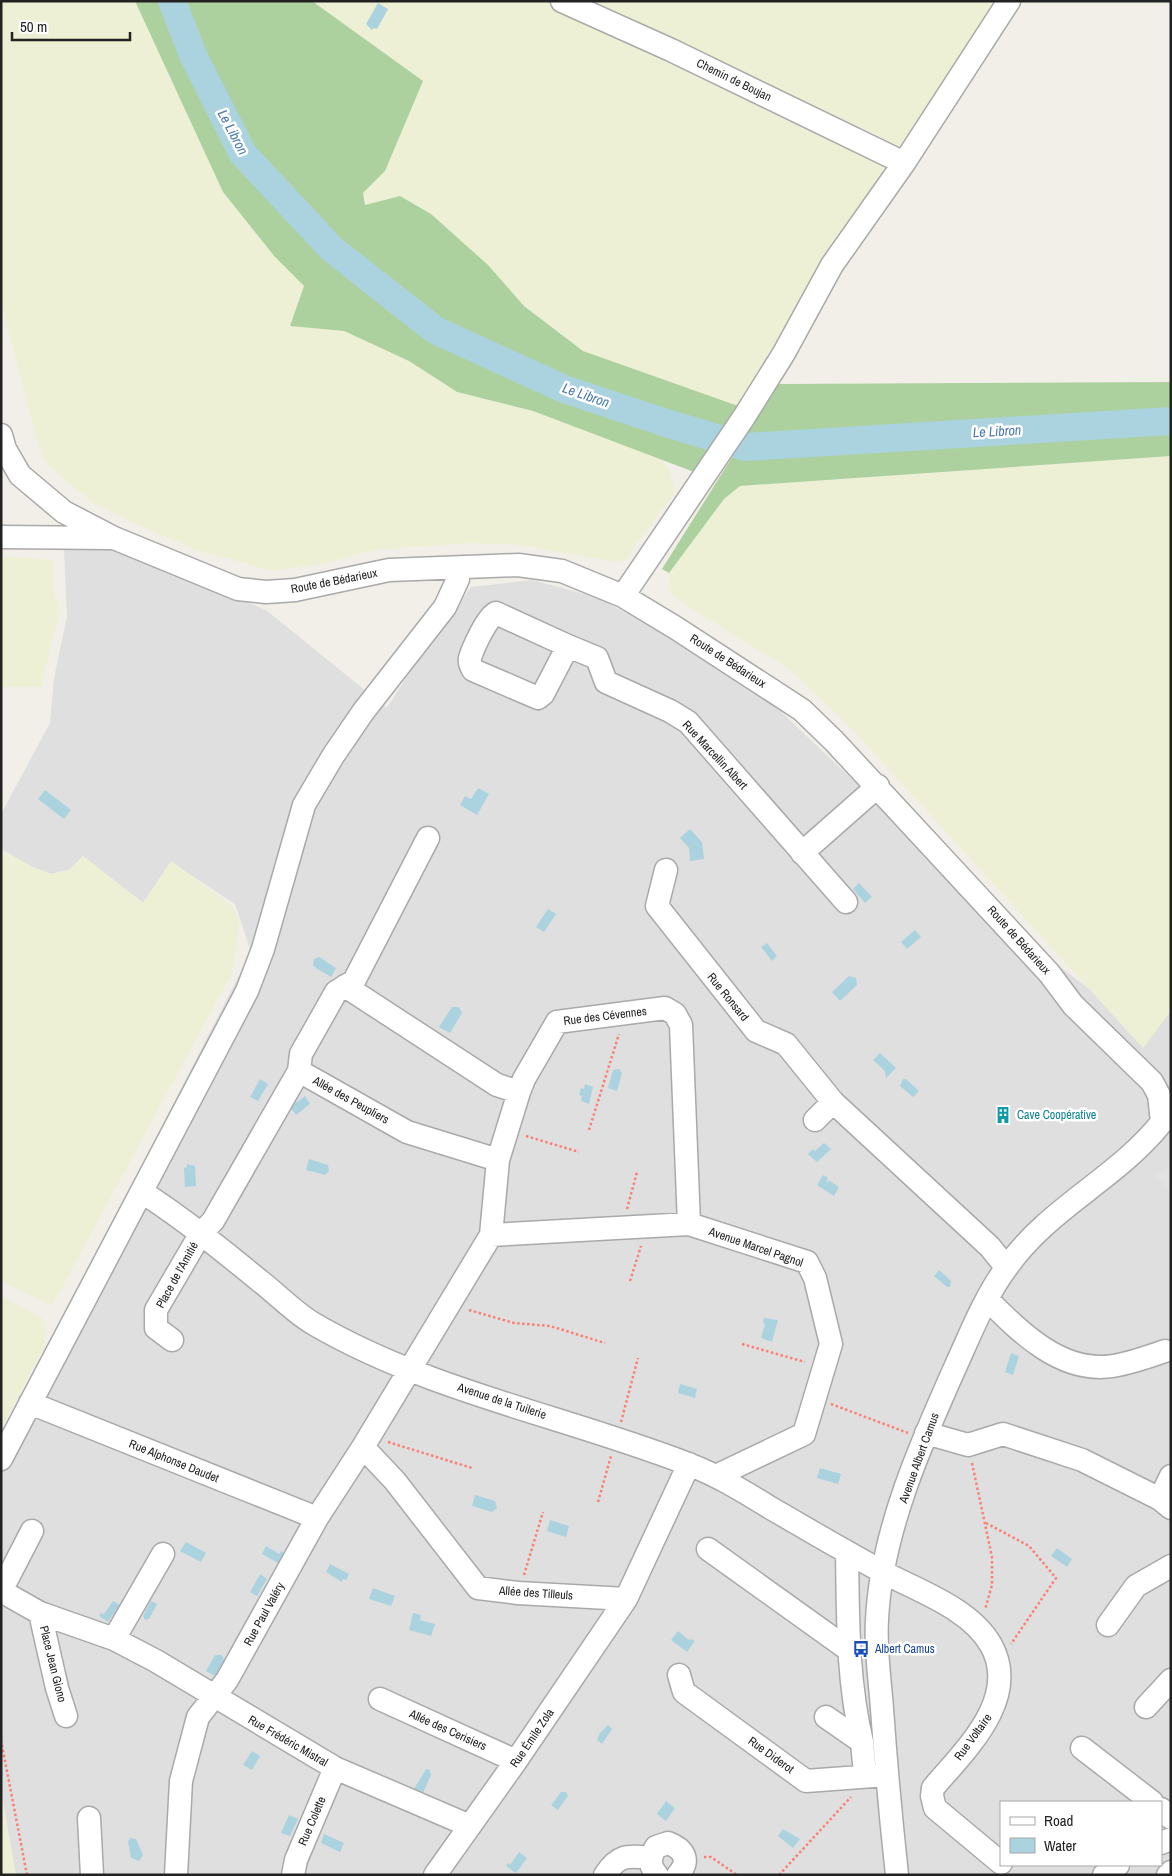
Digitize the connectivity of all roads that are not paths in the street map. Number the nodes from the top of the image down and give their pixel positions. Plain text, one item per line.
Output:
1 (562, 1) edge
2 (1010, 1) edge
3 (904, 163) junction
4 (1, 435) edge
5 (1, 536) edge
6 (114, 538) junction
7 (458, 568) junction
8 (623, 596) junction
9 (568, 646) dead end
10 (878, 786) junction
11 (428, 838) dead end
12 (802, 853) junction
13 (666, 870) dead end
14 (846, 902) dead end
15 (345, 986) junction
16 (299, 1071) junction
17 (1165, 1090) edge
18 (519, 1092) junction
19 (833, 1102) junction
20 (815, 1120) dead end
21 (1166, 1122) edge
22 (498, 1160) junction
23 (142, 1192) junction
24 (689, 1224) junction
25 (201, 1233) junction
26 (491, 1235) junction
27 (1006, 1267) junction
28 (988, 1300) junction
29 (172, 1340) dead end
30 (1165, 1351) dead end
31 (408, 1370) junction
32 (30, 1403) junction
33 (924, 1439) junction
34 (366, 1442) junction
35 (1, 1459) edge
36 (689, 1464) junction
37 (716, 1476) junction
38 (1171, 1476) edge
39 (1166, 1503) edge
40 (317, 1518) junction
41 (32, 1531) dead end
42 (708, 1549) dead end
43 (847, 1552) junction
44 (163, 1554) dead end
45 (1171, 1566) edge
46 (884, 1572) junction
47 (1, 1591) edge
48 (626, 1598) junction
49 (40, 1612) junction
50 (1108, 1625) dead end
51 (114, 1639) junction
52 (849, 1650) junction
53 (679, 1675) dead end
54 (1171, 1680) edge
55 (212, 1697) junction
56 (380, 1699) dead end
57 (1146, 1707) dead end
58 (66, 1716) dead end
59 (826, 1717) dead end
60 (862, 1742) junction
61 (1082, 1748) dead end
62 (516, 1761) junction
63 (335, 1768) junction
64 (865, 1775) junction
65 (887, 1775) junction
66 (1151, 1801) edge
67 (89, 1818) dead end
68 (470, 1826) junction
69 (1000, 1862) edge
70 (653, 1866) edge
71 (1005, 1866) edge
72 (1117, 1866) edge
73 (681, 1867) edge
74 (1171, 1872) edge
75 (92, 1875) edge
76 (176, 1875) edge
77 (293, 1875) edge
78 (435, 1875) edge
79 (604, 1875) edge
80 (897, 1875) edge
81 (1016, 1875) edge
82 (1104, 1875) edge
83 (1168, 1875) edge

1 - 3 street, Chemin de Boujan
2 - 3 street
3 - 8 street
4 - 6 street, Route de Bédarieux
5 - 6 street
6 - 7 street, Route de Bédarieux
7 - 8 street, Route de Bédarieux
7 - 23 street
8 - 10 street, Route de Bédarieux
9 - 12 street, Rue Marcellin Albert
10 - 12 street
10 - 17 street, Route de Bédarieux
11 - 15 street
12 - 14 street, Rue Marcellin Albert
13 - 19 street, Rue Ronsard
15 - 16 street
15 - 18 street
16 - 22 street, Allée des Peupliers
16 - 25 street, Allée des Peupliers
17 - 21 street, Route de Bédarieux
18 - 22 street, Rue des Cévennes
18 - 24 street, Rue des Cévennes
19 - 20 street
19 - 27 street, Rue Ronsard
21 - 27 street, Avenue Albert Camus
22 - 26 street, Rue des Cévennes
23 - 25 street, Avenue de la Tuilerie
23 - 32 street
24 - 26 street, Avenue Marcel Pagnol
24 - 37 street, Avenue Marcel Pagnol
25 - 29 street, Place de l'Amitié
25 - 31 street, Avenue de la Tuilerie
26 - 31 street, Rue des Cévennes
27 - 28 street, Avenue Albert Camus
28 - 30 street
28 - 33 street, Avenue Albert Camus
31 - 34 street, Rue Paul Valéry
31 - 36 street, Avenue de la Tuilerie
32 - 35 street
32 - 40 street, Rue Alphonse Daudet
33 - 39 street
33 - 46 street, Avenue Albert Camus
34 - 40 street, Rue Paul Valéry
34 - 48 street, Allée des Tilleuls
36 - 37 street, Avenue de la Tuilerie
36 - 48 street
37 - 43 street, Avenue de la Tuilerie
38 - 39 street
40 - 55 street, Rue Paul Valéry
41 - 47 street, Rue Frédéric Mistral
42 - 52 street
43 - 46 street, Avenue de la Tuilerie
43 - 52 street
44 - 51 street
45 - 50 street
46 - 65 street, Avenue Albert Camus
46 - 69 street, Rue Voltaire
47 - 49 street, Rue Frédéric Mistral
48 - 62 street, Rue Émile Zola
49 - 51 street, Rue Frédéric Mistral
49 - 58 street, Place Jean Giono
51 - 55 street, Rue Frédéric Mistral
52 - 60 street
53 - 64 street, Rue Diderot
54 - 57 street
55 - 63 street, Rue Frédéric Mistral
55 - 76 street, Rue Paul Valéry
56 - 62 street, Allée des Cerisiers
59 - 60 street
60 - 64 street
61 - 66 street
62 - 68 street, Rue Émile Zola
63 - 68 street, Rue Frédéric Mistral
63 - 77 street, Rue Colette
64 - 65 street, Rue Diderot
65 - 80 street, Avenue Albert Camus
67 - 75 street
68 - 78 street, Rue Émile Zola
70 - 73 street
70 - 79 street
71 - 81 street, Rue Voltaire
72 - 82 street
74 - 83 street

